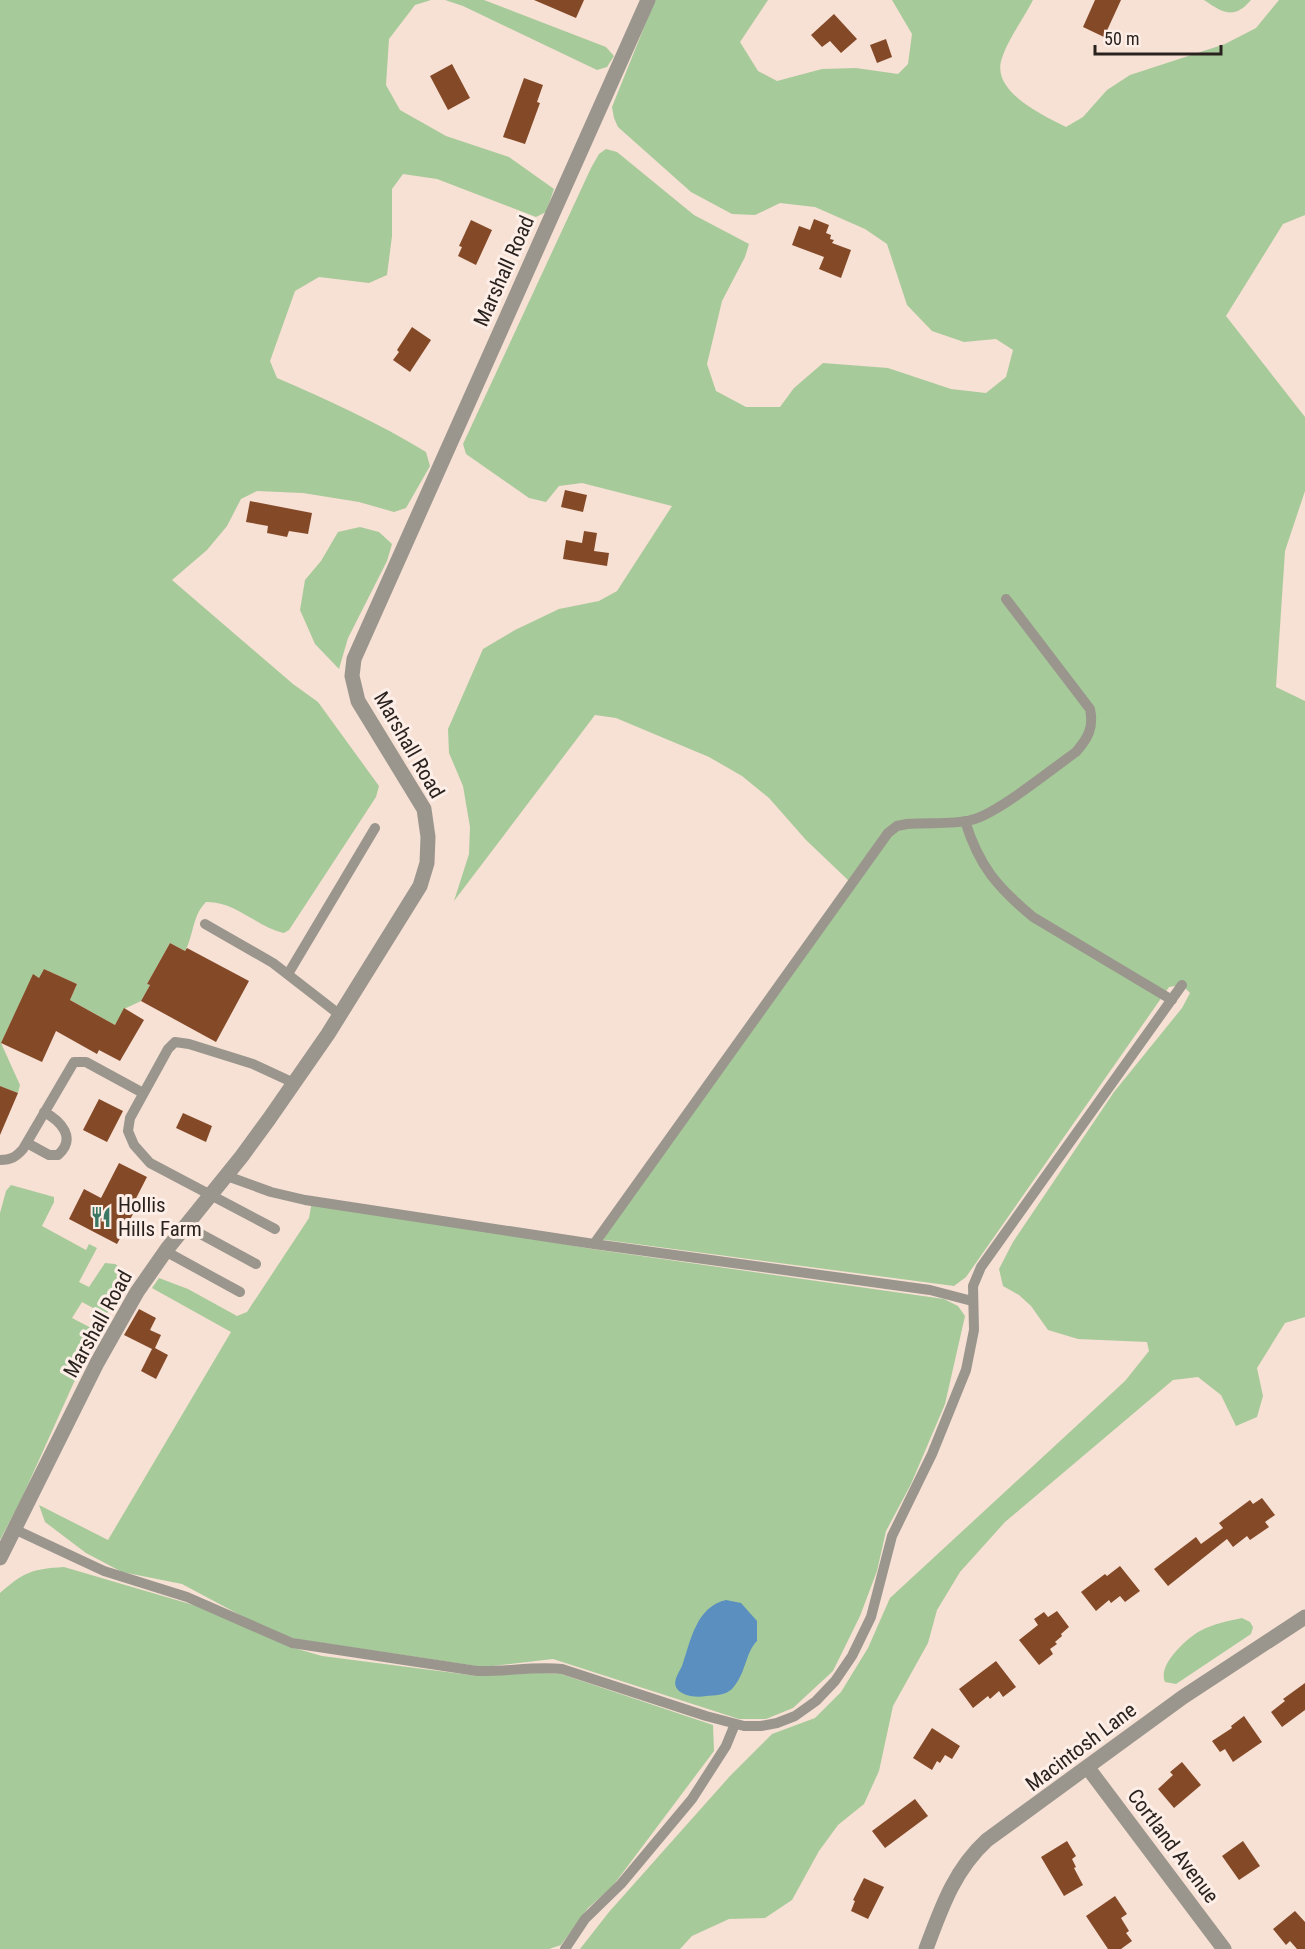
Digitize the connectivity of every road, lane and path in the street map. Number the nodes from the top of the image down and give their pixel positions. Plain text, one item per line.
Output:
1 (648, 0) edge
2 (1006, 599) dead end
3 (965, 820) junction
4 (375, 828) dead end
5 (205, 924) dead end
6 (288, 974) junction
7 (1182, 985) dead end
8 (1172, 1000) junction
9 (340, 1015) junction
10 (294, 1083) junction
11 (143, 1093) junction
12 (44, 1112) junction
13 (27, 1143) junction
14 (0, 1160) edge
15 (227, 1176) junction
16 (212, 1195) junction
17 (186, 1226) junction
18 (275, 1230) dead end
19 (594, 1244) junction
20 (165, 1251) junction
21 (256, 1264) dead end
22 (240, 1292) dead end
23 (972, 1301) junction
24 (14, 1529) junction
25 (0, 1558) edge
26 (1305, 1617) edge
27 (735, 1724) junction
28 (1088, 1768) junction
29 (565, 1949) edge
30 (926, 1949) edge
31 (1224, 1949) edge

1 - 9 street, Marshall Road
2 - 3 lane
3 - 8 lane
3 - 19 lane
4 - 6 lane
5 - 6 lane
6 - 9 lane
7 - 8 lane
8 - 23 lane
9 - 10 street, Marshall Road
10 - 11 lane
10 - 15 street, Marshall Road
11 - 12 lane
11 - 16 lane
12 - 13 lane
12 - 13 lane
13 - 14 lane
15 - 16 street, Marshall Road
15 - 19 lane
16 - 17 street, Marshall Road
16 - 18 lane
17 - 20 street, Marshall Road
17 - 21 lane
19 - 23 lane
20 - 22 lane
20 - 24 street, Marshall Road
23 - 27 lane
24 - 25 street, Marshall Road
24 - 27 lane
26 - 28 street, Macintosh Lane
27 - 29 lane
28 - 30 street, Macintosh Lane
28 - 31 street, Cortland Avenue

